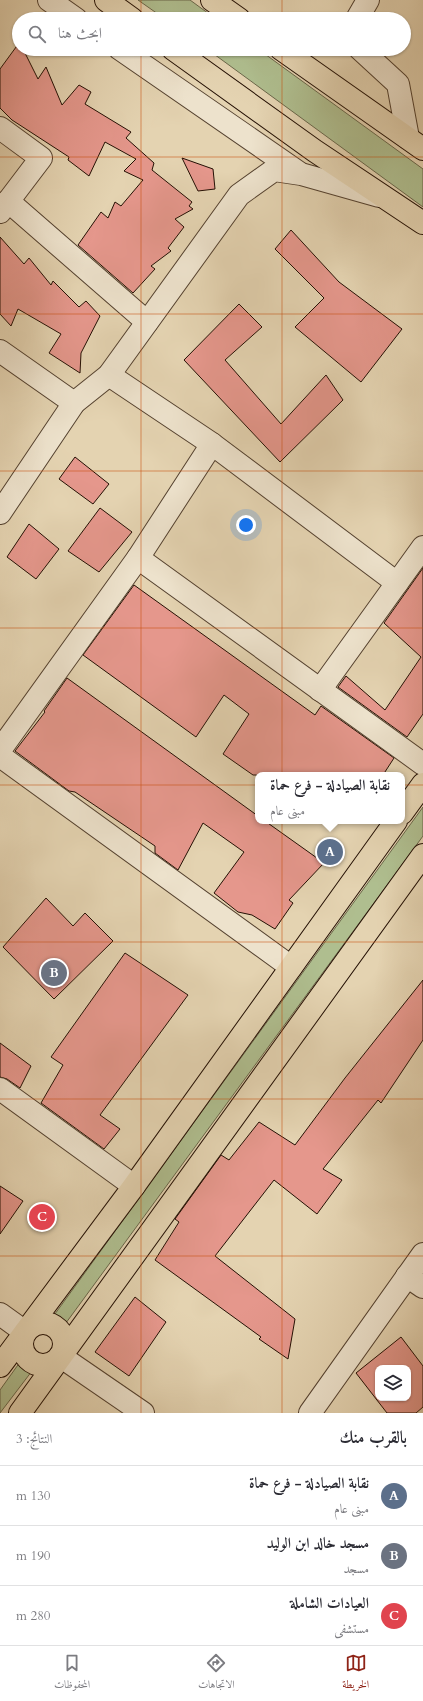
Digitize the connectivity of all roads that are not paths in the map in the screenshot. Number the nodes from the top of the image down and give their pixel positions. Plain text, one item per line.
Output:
1 (49, 0) edge
2 (106, 0) edge
3 (212, 0) edge
4 (368, 0) edge
5 (66, 12) edge
6 (122, 12) edge
7 (229, 12) edge
8 (361, 12) edge
9 (130, 56) edge
10 (183, 56) edge
11 (291, 56) edge
12 (368, 56) edge
13 (0, 128) edge
14 (415, 144) edge
15 (301, 174) junction
16 (386, 198) junction
17 (4, 207) edge
18 (423, 224) edge
19 (147, 322) junction
20 (0, 351) edge
21 (109, 375) junction
22 (74, 403) junction
23 (212, 444) junction
24 (0, 513) edge
25 (423, 547) edge
26 (138, 558) junction
27 (397, 583) junction
28 (320, 690) junction
29 (0, 750) edge
30 (0, 756) edge
31 (423, 764) edge
32 (423, 784) edge
33 (405, 809) edge
34 (394, 824) edge
35 (423, 855) edge
36 (291, 967) junction
37 (0, 1089) edge
38 (134, 1186) junction
39 (423, 1254) edge
40 (415, 1282) edge
41 (0, 1314) edge
42 (25, 1332) junction
43 (60, 1356) junction
44 (0, 1366) edge
45 (20, 1413) edge
46 (143, 1413) edge
47 (310, 1413) edge

1 - 5 street
2 - 6 main road
3 - 7 main road
4 - 8 street
9 - 15 street
10 - 16 main road
11 - 14 main road
12 - 14 street
13 - 17 street
15 - 16 street
15 - 19 street
16 - 18 main road
17 - 19 street
19 - 21 street
20 - 22 street
21 - 22 street
21 - 23 street
22 - 24 street
23 - 26 street
23 - 27 street
25 - 27 street
26 - 28 street
26 - 29 street
27 - 28 street
28 - 31 street
30 - 36 street
32 - 33 main road
34 - 36 main road
35 - 43 main road
36 - 38 main road
37 - 38 street
38 - 42 main road
39 - 40 street
40 - 47 street
41 - 42 street
42 - 43 main road
42 - 43 main road
42 - 44 main road
43 - 45 main road
43 - 46 street

